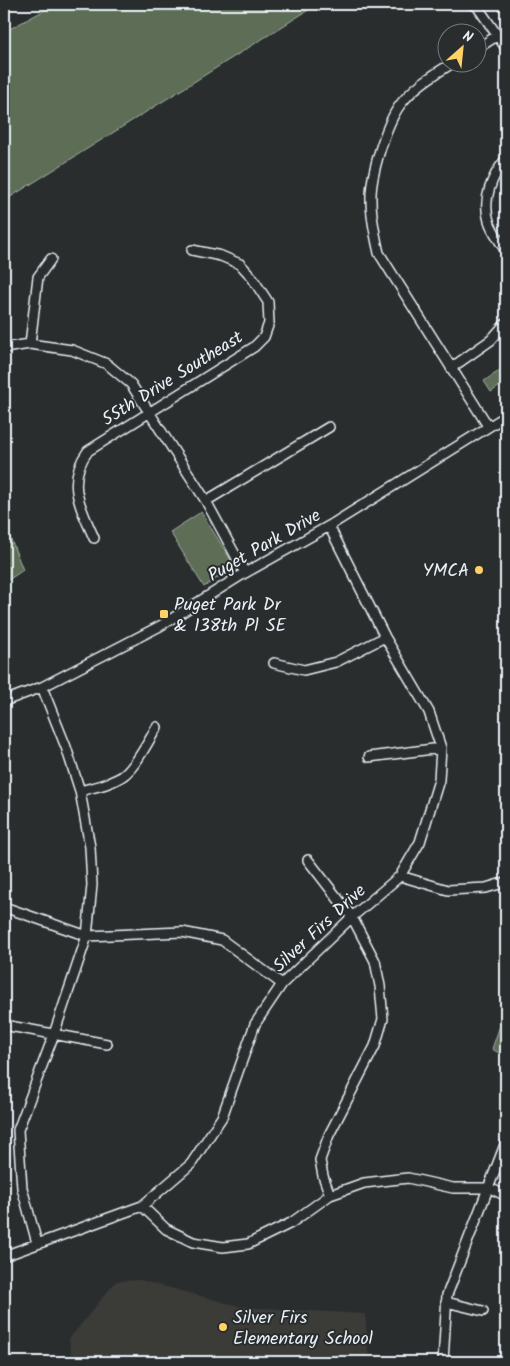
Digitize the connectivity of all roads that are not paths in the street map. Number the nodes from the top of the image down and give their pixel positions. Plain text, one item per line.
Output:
1 (472, 4) edge
2 (498, 35) junction
3 (488, 42) edge
4 (506, 48) edge
5 (439, 72) edge
6 (506, 159) edge
7 (192, 250) dead end
8 (506, 252) edge
9 (51, 259) dead end
10 (505, 325) edge
11 (30, 344) junction
12 (4, 348) edge
13 (451, 368) junction
14 (148, 412) junction
15 (506, 416) edge
16 (488, 426) junction
17 (330, 427) dead end
18 (206, 501) junction
19 (330, 526) junction
20 (94, 538) dead end
21 (245, 573) junction
22 (385, 636) junction
23 (274, 663) dead end
24 (42, 687) junction
25 (4, 701) edge
26 (157, 727) dead end
27 (441, 748) junction
28 (369, 757) dead end
29 (80, 791) junction
30 (308, 860) dead end
31 (400, 876) junction
32 (506, 882) edge
33 (4, 907) edge
34 (352, 917) junction
35 (87, 936) junction
36 (282, 984) junction
37 (4, 1025) edge
38 (54, 1034) junction
39 (107, 1044) dead end
40 (506, 1142) edge
41 (490, 1188) junction
42 (330, 1195) junction
43 (506, 1196) edge
44 (142, 1206) junction
45 (37, 1243) junction
46 (4, 1256) edge
47 (446, 1302) junction
48 (483, 1311) dead end
49 (443, 1362) edge

1 - 2 street
2 - 3 street
2 - 4 street
5 - 13 street
6 - 8 street
7 - 14 street, 55th Drive Southeast
9 - 11 street
10 - 13 street
11 - 12 street
11 - 14 street
13 - 16 street
14 - 18 street
14 - 20 street, 55th Drive Southeast
15 - 16 street, Puget Park Drive
16 - 19 street, Puget Park Drive
17 - 18 street
18 - 21 street
19 - 21 street, Puget Park Drive
19 - 22 street, Silver Firs Drive
21 - 24 street, Puget Park Drive
22 - 23 street
22 - 27 street, Silver Firs Drive
24 - 25 street, Puget Park Drive
24 - 29 street
26 - 29 street
27 - 28 street
27 - 31 street, Silver Firs Drive
29 - 35 street
30 - 34 street
31 - 32 street
31 - 34 street, Silver Firs Drive
33 - 35 street
34 - 36 street, Silver Firs Drive
34 - 42 street
35 - 36 street
35 - 38 street
36 - 44 street, Silver Firs Drive
37 - 38 street
38 - 39 street
38 - 45 street
40 - 41 street
41 - 42 street
41 - 43 street
41 - 47 street
42 - 44 street
44 - 45 street, Silver Firs Drive
45 - 46 street, Silver Firs Drive
47 - 48 street
47 - 49 street

